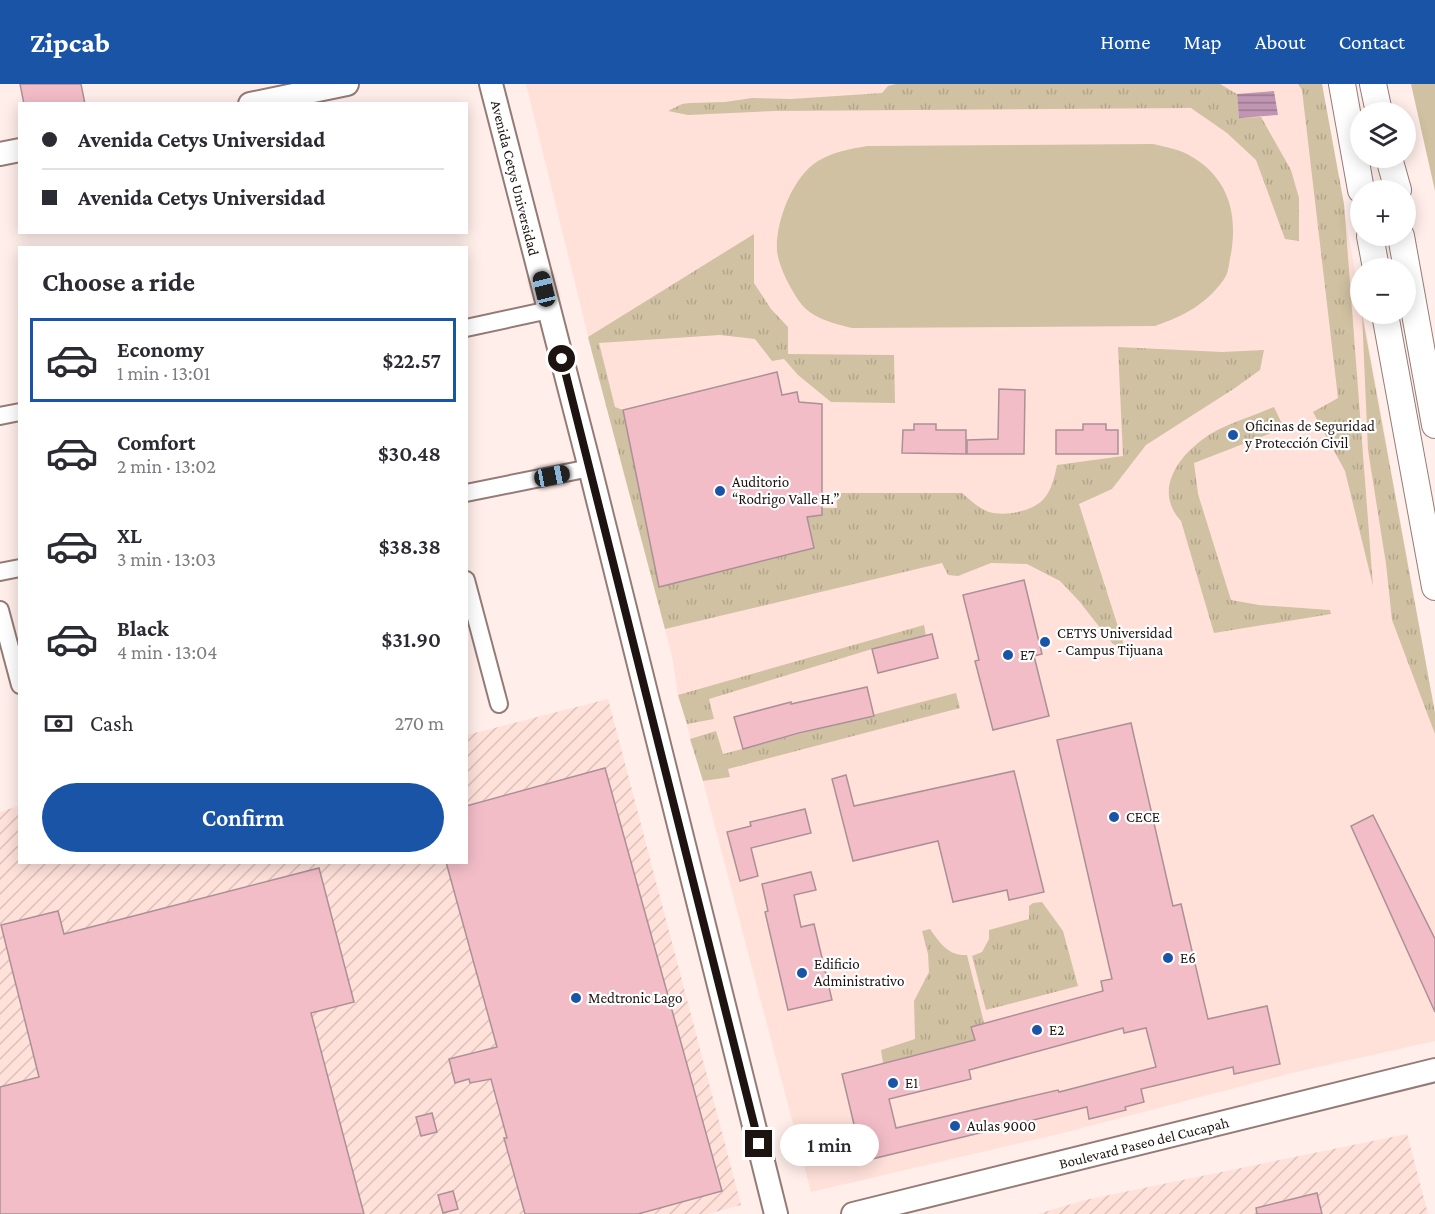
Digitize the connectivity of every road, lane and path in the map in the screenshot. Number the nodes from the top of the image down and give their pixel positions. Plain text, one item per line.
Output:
1 (348, 84) edge
2 (492, 84) edge
3 (1342, 84) edge
4 (1373, 84) edge
5 (260, 102) edge
6 (1377, 102) edge
7 (18, 150) edge
8 (0, 154) edge
9 (1359, 180) edge
10 (1403, 246) edge
11 (1413, 246) edge
12 (549, 310) junction
13 (1387, 324) edge
14 (1435, 327) edge
15 (468, 328) edge
16 (18, 412) edge
17 (0, 416) edge
18 (1435, 425) edge
19 (590, 468) junction
20 (468, 493) edge
21 (18, 568) edge
22 (0, 572) edge
23 (1435, 587) edge
24 (468, 588) edge
25 (0, 610) edge
26 (18, 678) edge
27 (499, 704) dead end
28 (1435, 1070) edge
29 (890, 1209) edge
30 (776, 1214) edge
31 (853, 1214) edge

1 - 5 main road
2 - 12 main road, Avenida Cetys Universidad
3 - 9 main road
4 - 6 main road
7 - 8 main road
10 - 18 main road
11 - 14 main road
12 - 15 street
12 - 19 main road, Avenida Cetys Universidad
13 - 23 main road
16 - 17 street
19 - 20 street
19 - 30 main road, Avenida Cetys Universidad
21 - 22 street
24 - 27 street
25 - 26 street
28 - 29 main road, Boulevard Paseo del Cucapah
29 - 31 main road, Boulevard Paseo del Cucapah

